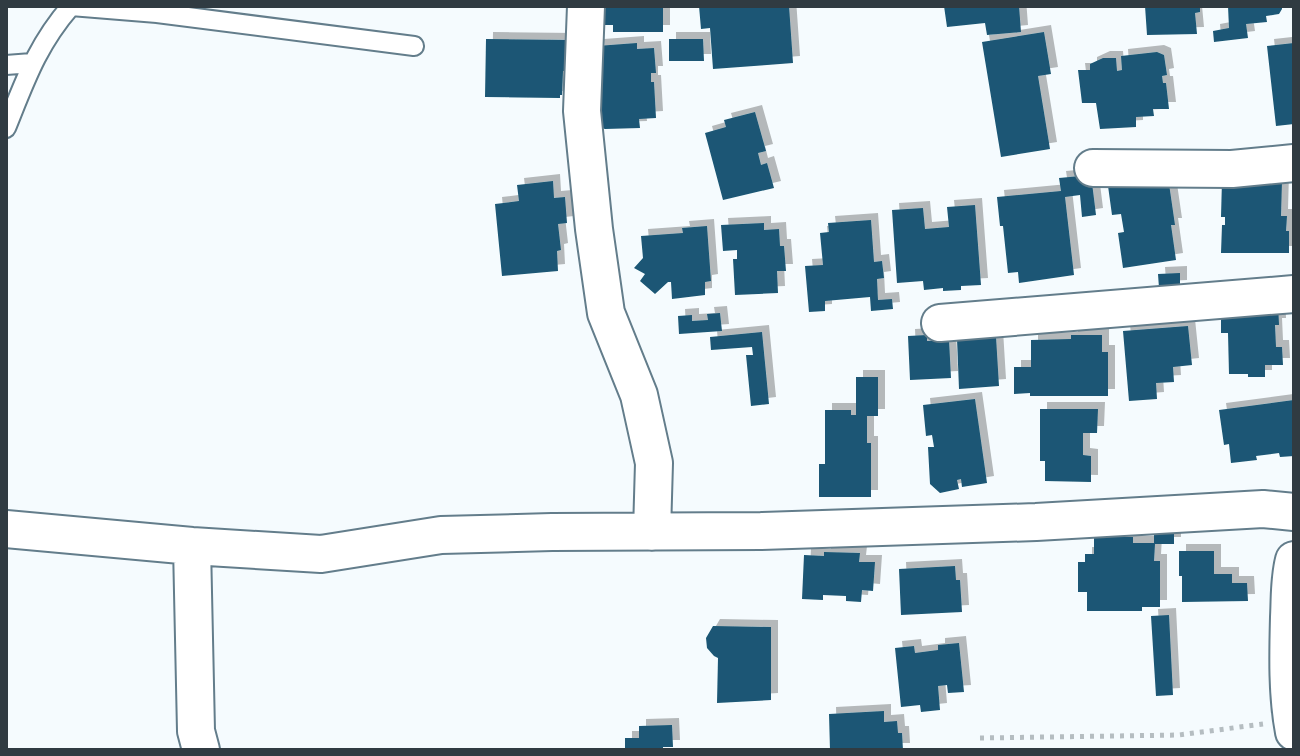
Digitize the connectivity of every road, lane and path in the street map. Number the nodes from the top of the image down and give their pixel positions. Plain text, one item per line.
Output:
1 (586, 6) edge
2 (414, 46) dead end
3 (32, 63) junction
4 (6, 65) edge
5 (6, 128) edge
6 (1294, 163) edge
7 (1093, 168) dead end
8 (1294, 294) edge
9 (940, 323) dead end
10 (1294, 512) edge
11 (6, 529) edge
12 (652, 532) junction
13 (192, 546) junction
14 (1294, 560) edge
15 (1293, 726) edge
16 (980, 738) dead end
17 (201, 750) edge

1 - 12 street
2 - 3 lane
3 - 4 lane
3 - 5 lane
6 - 7 street
8 - 9 street
10 - 12 street
11 - 13 street
12 - 13 street
13 - 17 street
14 - 15 street
15 - 16 path

